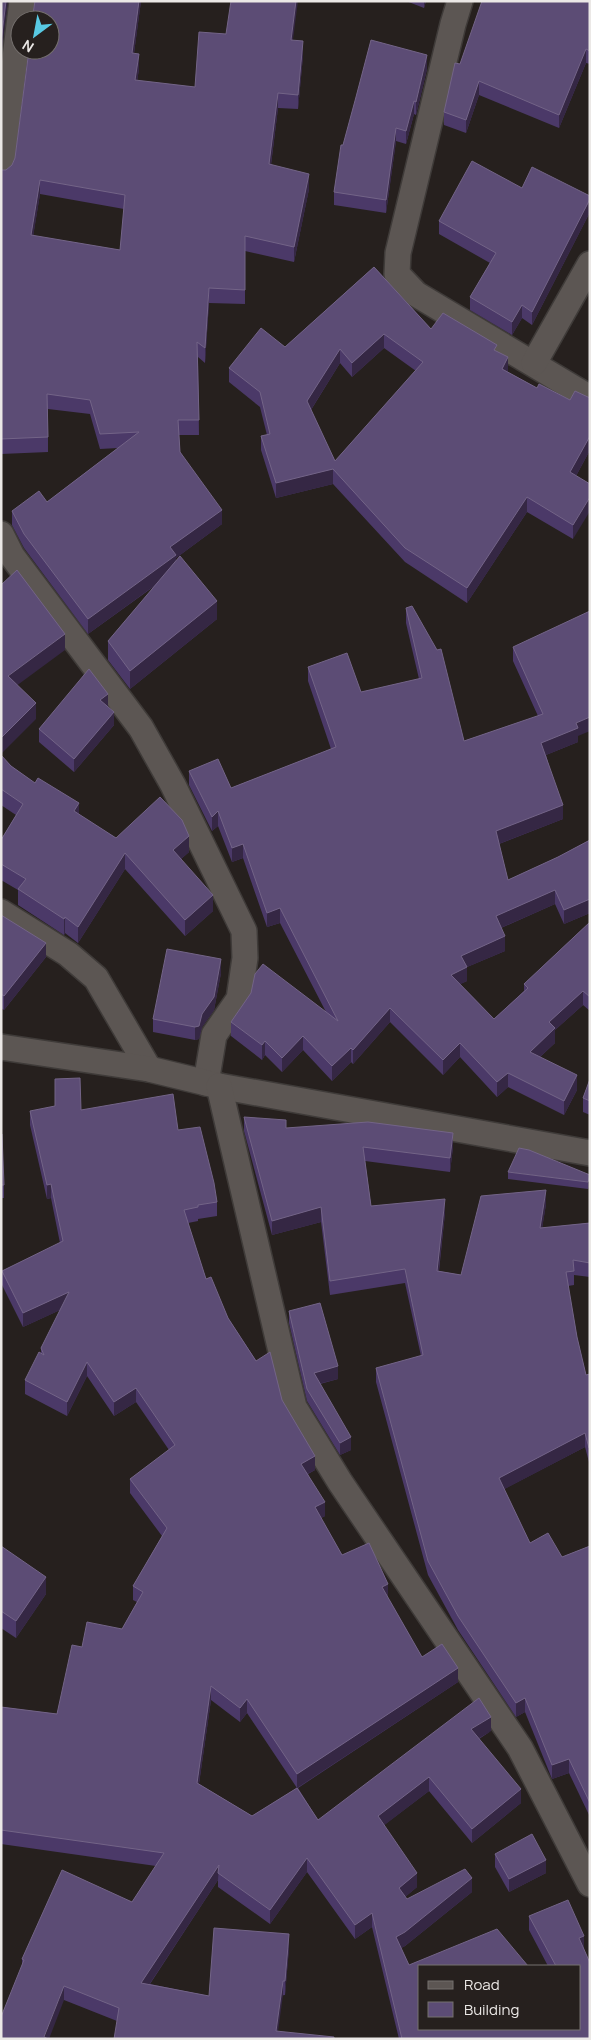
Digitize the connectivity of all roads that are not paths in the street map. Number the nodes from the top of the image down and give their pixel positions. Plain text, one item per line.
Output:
1 (22, 1) edge
2 (460, 1) edge
3 (1, 171) edge
4 (590, 264) edge
5 (534, 364) junction
6 (590, 398) edge
7 (1, 534) edge
8 (1, 912) edge
9 (1, 1047) edge
10 (150, 1069) junction
11 (212, 1085) junction
12 (590, 1153) edge
13 (590, 1884) edge

1 - 3 street
2 - 5 street
4 - 5 street
5 - 6 street
7 - 11 street
8 - 10 street
9 - 10 street
10 - 11 street
11 - 12 street
11 - 13 street

